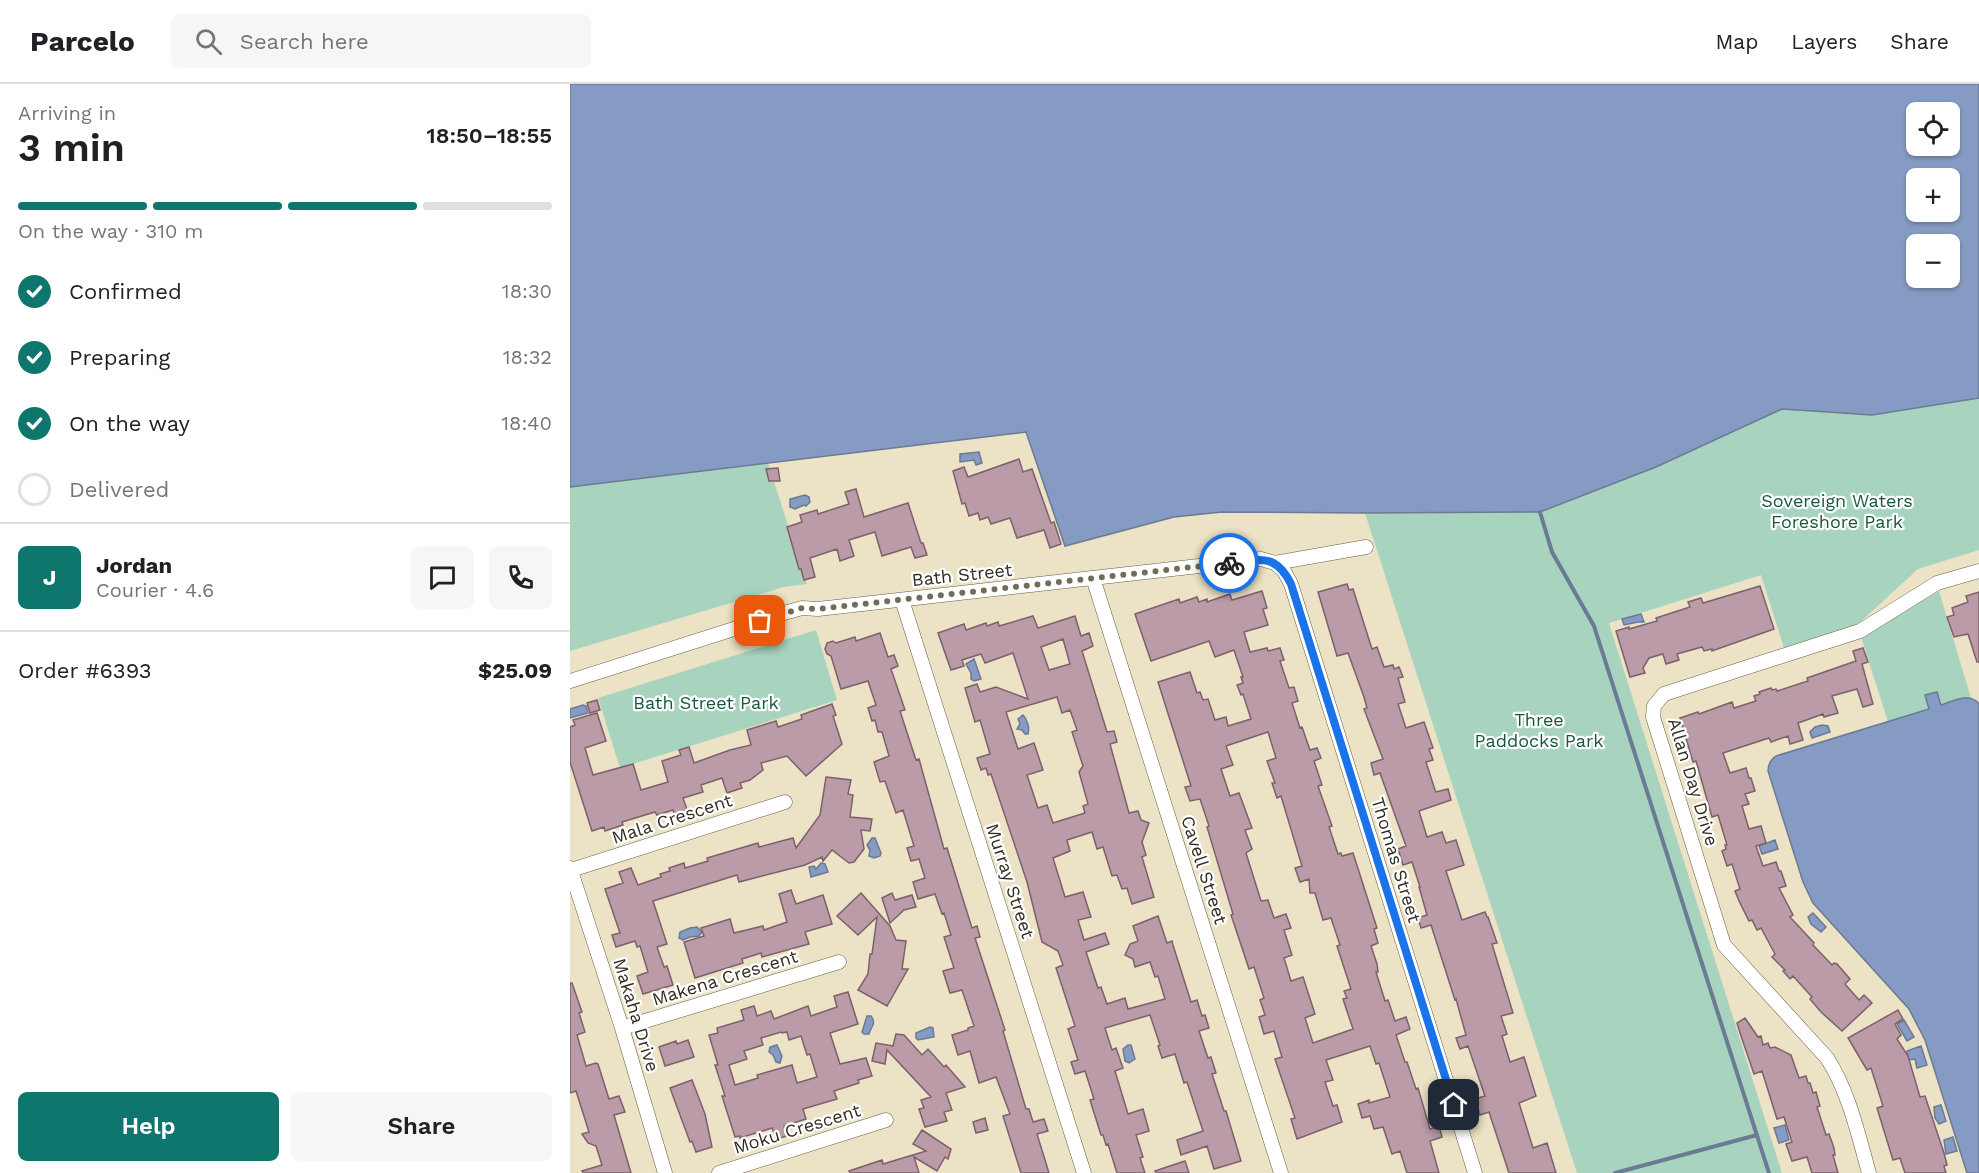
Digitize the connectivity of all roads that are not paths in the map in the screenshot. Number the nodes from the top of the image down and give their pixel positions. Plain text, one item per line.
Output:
1 (1366, 547) dead end
2 (1275, 563) junction
3 (1979, 571) edge
4 (1093, 578) junction
5 (902, 600) junction
6 (570, 681) edge
7 (785, 802) dead end
8 (570, 869) edge
9 (839, 962) dead end
10 (622, 1028) junction
11 (886, 1120) dead end
12 (665, 1173) edge
13 (719, 1173) edge
14 (1084, 1173) edge
15 (1281, 1173) edge
16 (1475, 1173) edge
17 (1869, 1173) edge

1 - 2 street, Bath Street
2 - 4 street, Bath Street
2 - 16 street, Thomas Street
3 - 17 street, Allan Day Drive
4 - 5 street, Bath Street
4 - 15 street, Cavell Street
5 - 6 street, Bath Street
5 - 14 street, Murray Street
7 - 8 street, Mala Crescent
8 - 10 street, Makaha Drive
9 - 10 street, Makena Crescent
10 - 12 street, Makaha Drive
11 - 13 street, Moku Crescent

